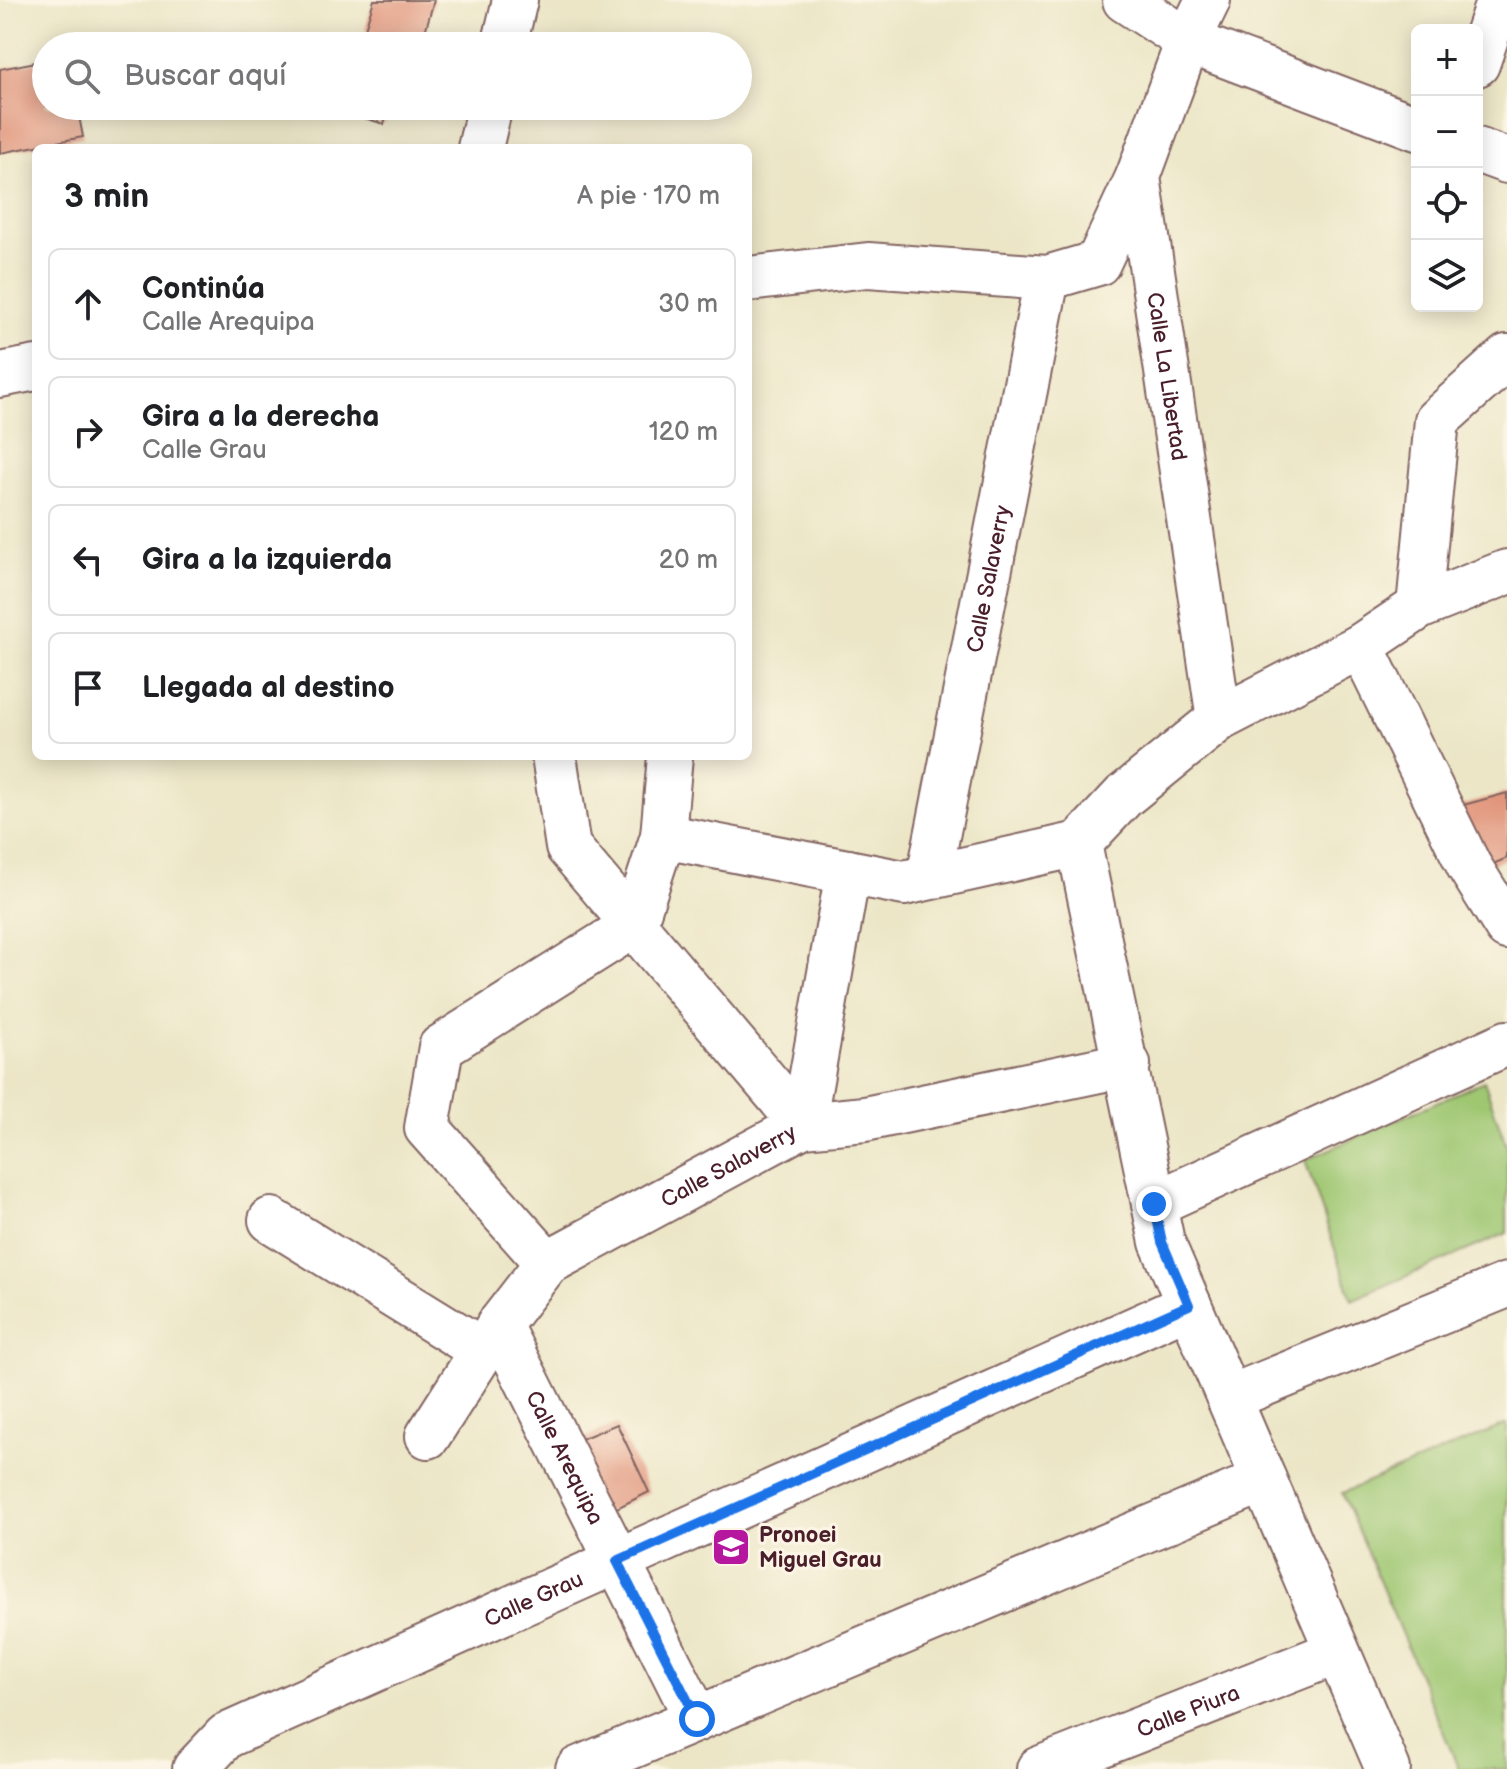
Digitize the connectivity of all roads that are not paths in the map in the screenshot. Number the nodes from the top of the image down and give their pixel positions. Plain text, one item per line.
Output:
1 (515, 0) edge
2 (1125, 0) edge
3 (1208, 0) edge
4 (1499, 0) edge
5 (507, 32) edge
6 (1188, 41) junction
7 (1483, 47) edge
8 (487, 120) edge
9 (1411, 126) edge
10 (481, 144) edge
11 (1483, 152) edge
12 (1507, 161) edge
13 (1138, 177) junction
14 (1047, 278) junction
15 (752, 279) edge
16 (1507, 357) edge
17 (32, 369) edge
18 (0, 375) edge
19 (1507, 572) edge
20 (1419, 607) junction
21 (1361, 646) junction
22 (1219, 719) junction
23 (555, 760) edge
24 (670, 760) edge
25 (663, 836) junction
26 (1079, 844) junction
27 (848, 872) junction
28 (929, 877) junction
29 (634, 925) junction
30 (1507, 927) edge
31 (1507, 1043) edge
32 (1128, 1064) junction
33 (803, 1125) junction
34 (1154, 1204) junction
35 (271, 1220) dead end
36 (547, 1263) junction
37 (1507, 1285) edge
38 (1189, 1305) junction
39 (491, 1338) junction
40 (1229, 1398) junction
41 (428, 1436) dead end
42 (1264, 1480) junction
43 (617, 1561) junction
44 (1337, 1652) junction
45 (697, 1719) junction
46 (234, 1752) edge
47 (195, 1769) edge
48 (578, 1769) edge
49 (1039, 1769) edge
50 (1388, 1769) edge

1 - 5 street
2 - 6 street
3 - 6 street
4 - 7 street
6 - 9 street
6 - 13 street, Calle La Libertad
8 - 10 street
11 - 12 street
13 - 14 street
13 - 22 street, Calle La Libertad
14 - 15 street
14 - 28 street, Calle Salaverry
16 - 20 street
17 - 18 street
19 - 20 street
20 - 21 street
21 - 22 street
21 - 30 street
22 - 26 street
23 - 29 street
24 - 25 street
25 - 27 street
25 - 29 street
26 - 28 street
26 - 32 street
27 - 28 street
27 - 33 street
29 - 33 street
29 - 36 street
31 - 34 street
32 - 33 street, Calle Salaverry
32 - 34 street
33 - 36 street, Calle Salaverry
34 - 38 street
35 - 39 street
36 - 39 street, Calle Salaverry
37 - 40 street
38 - 40 street
38 - 43 street, Calle Grau
39 - 41 street, Calle Salaverry
39 - 43 street, Calle Arequipa
40 - 42 street
42 - 44 street
42 - 45 street
43 - 45 street, Calle Arequipa
43 - 46 street, Calle Grau
44 - 49 street, Calle Piura
44 - 50 street
45 - 48 street
46 - 47 street, Calle Grau

